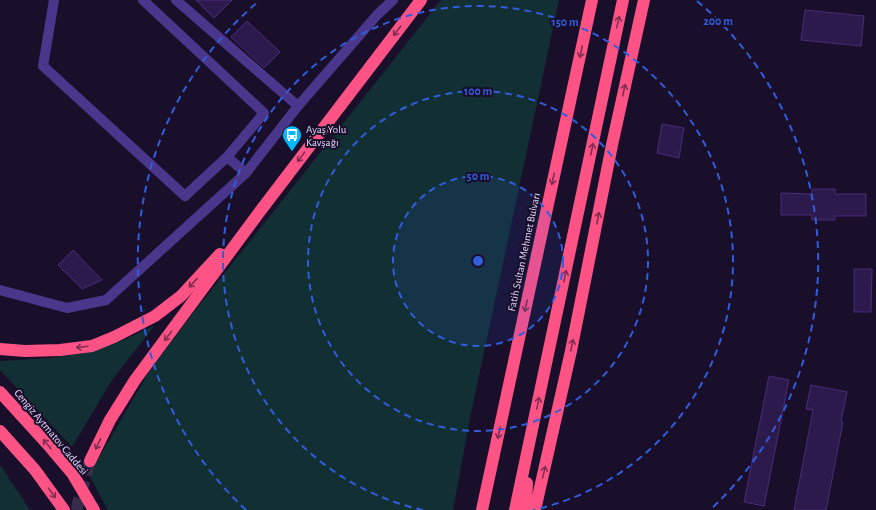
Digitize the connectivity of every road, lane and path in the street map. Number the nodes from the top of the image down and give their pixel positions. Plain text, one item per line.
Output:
1 (54, 0) edge
2 (143, 0) edge
3 (176, 0) edge
4 (393, 0) edge
5 (421, 0) edge
6 (592, 0) edge
7 (623, 0) edge
8 (644, 0) edge
9 (298, 106) junction
10 (227, 157) junction
11 (246, 174) junction
12 (258, 214) junction
13 (0, 290) edge
14 (0, 349) edge
15 (0, 392) edge
16 (0, 431) edge
17 (528, 448) junction
18 (90, 461) tunnel mouth
19 (64, 510) edge
20 (94, 510) edge
21 (482, 510) edge
22 (515, 510) edge
23 (526, 510) edge
24 (535, 510) edge

1 - 10 street
2 - 10 street
3 - 9 street
4 - 9 street
5 -> 12 highway
6 -> 21 highway, Fatih Sultan Mehmet Bulvarı
17 -> 7 highway
24 -> 8 highway
9 - 11 street
10 - 11 street
11 - 13 street
12 -> 14 highway
12 -> 18 highway
20 -> 15 highway, Cengiz Aytmatov Caddesi
16 -> 19 highway
17 - 22 highway
17 - 23 highway

